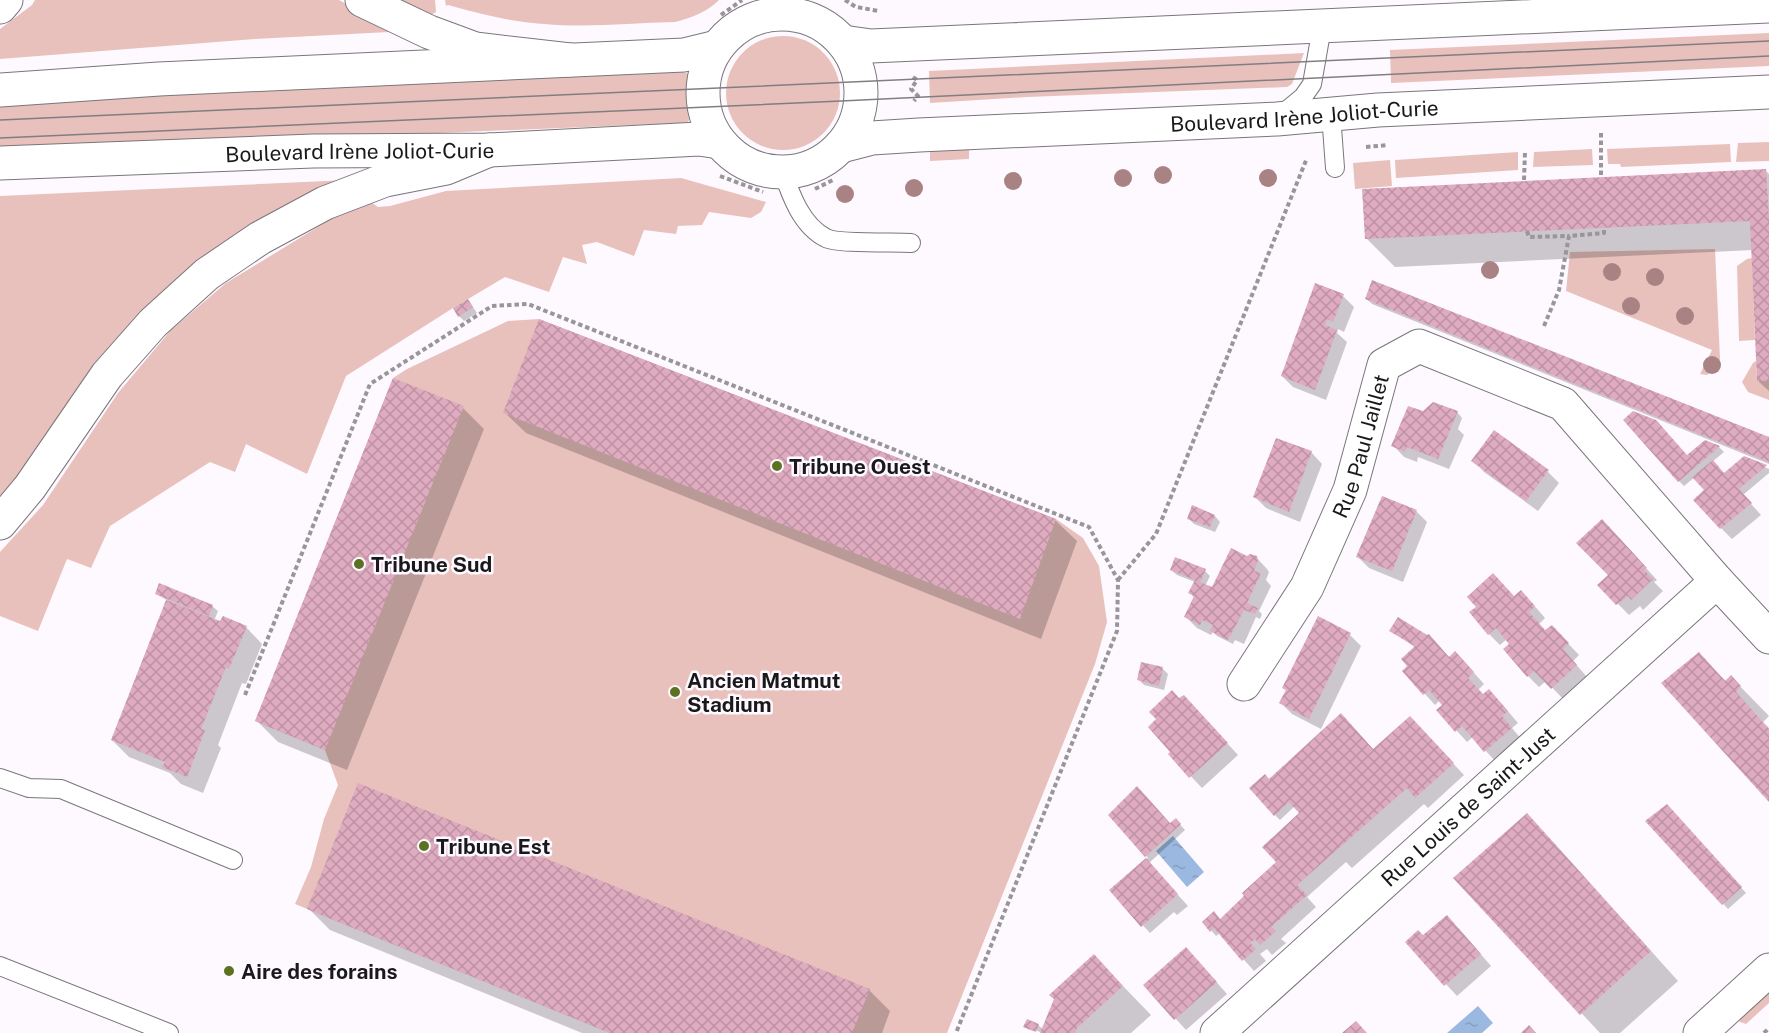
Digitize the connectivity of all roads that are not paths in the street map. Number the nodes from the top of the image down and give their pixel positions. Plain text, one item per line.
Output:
1 (6, 0) edge
2 (362, 0) edge
3 (1769, 6) edge
4 (0, 7) edge
5 (780, 7) edge
6 (1322, 27) junction
7 (843, 42) junction
8 (717, 48) junction
9 (570, 60) junction
10 (0, 90) edge
11 (1769, 92) edge
12 (1331, 114) junction
13 (1276, 119) junction
14 (719, 142) junction
15 (841, 146) junction
16 (489, 150) junction
17 (0, 163) edge
18 (1335, 168) dead end
19 (783, 172) junction
20 (910, 243) dead end
21 (0, 522) edge
22 (1717, 581) junction
23 (1769, 637) edge
24 (1244, 684) dead end
25 (0, 778) edge
26 (233, 860) dead end
27 (0, 966) edge
28 (1769, 970) edge
29 (1237, 1027) edge
30 (1702, 1032) edge
31 (169, 1033) edge

1 - 4 main road
2 - 9 main road
3 - 6 main road
5 - 7 main road
5 - 8 main road
6 - 7 main road
6 - 13 lane
7 - 15 main road
8 - 9 main road
8 - 14 main road
9 - 10 main road
11 - 12 main road, Boulevard Irène Joliot-Curie
12 - 13 main road, Boulevard Irène Joliot-Curie
12 - 18 lane
13 - 15 main road, Boulevard Irène Joliot-Curie
14 - 16 main road, Boulevard Irène Joliot-Curie
14 - 19 main road
15 - 19 main road
16 - 17 main road, Boulevard Irène Joliot-Curie
16 - 21 main road
19 - 20 lane
22 - 23 main road, Rue Paul Jaillet
22 - 24 main road, Rue Paul Jaillet
22 - 29 main road, Rue Louis de Saint-Just
25 - 26 lane
27 - 31 lane
28 - 30 main road

